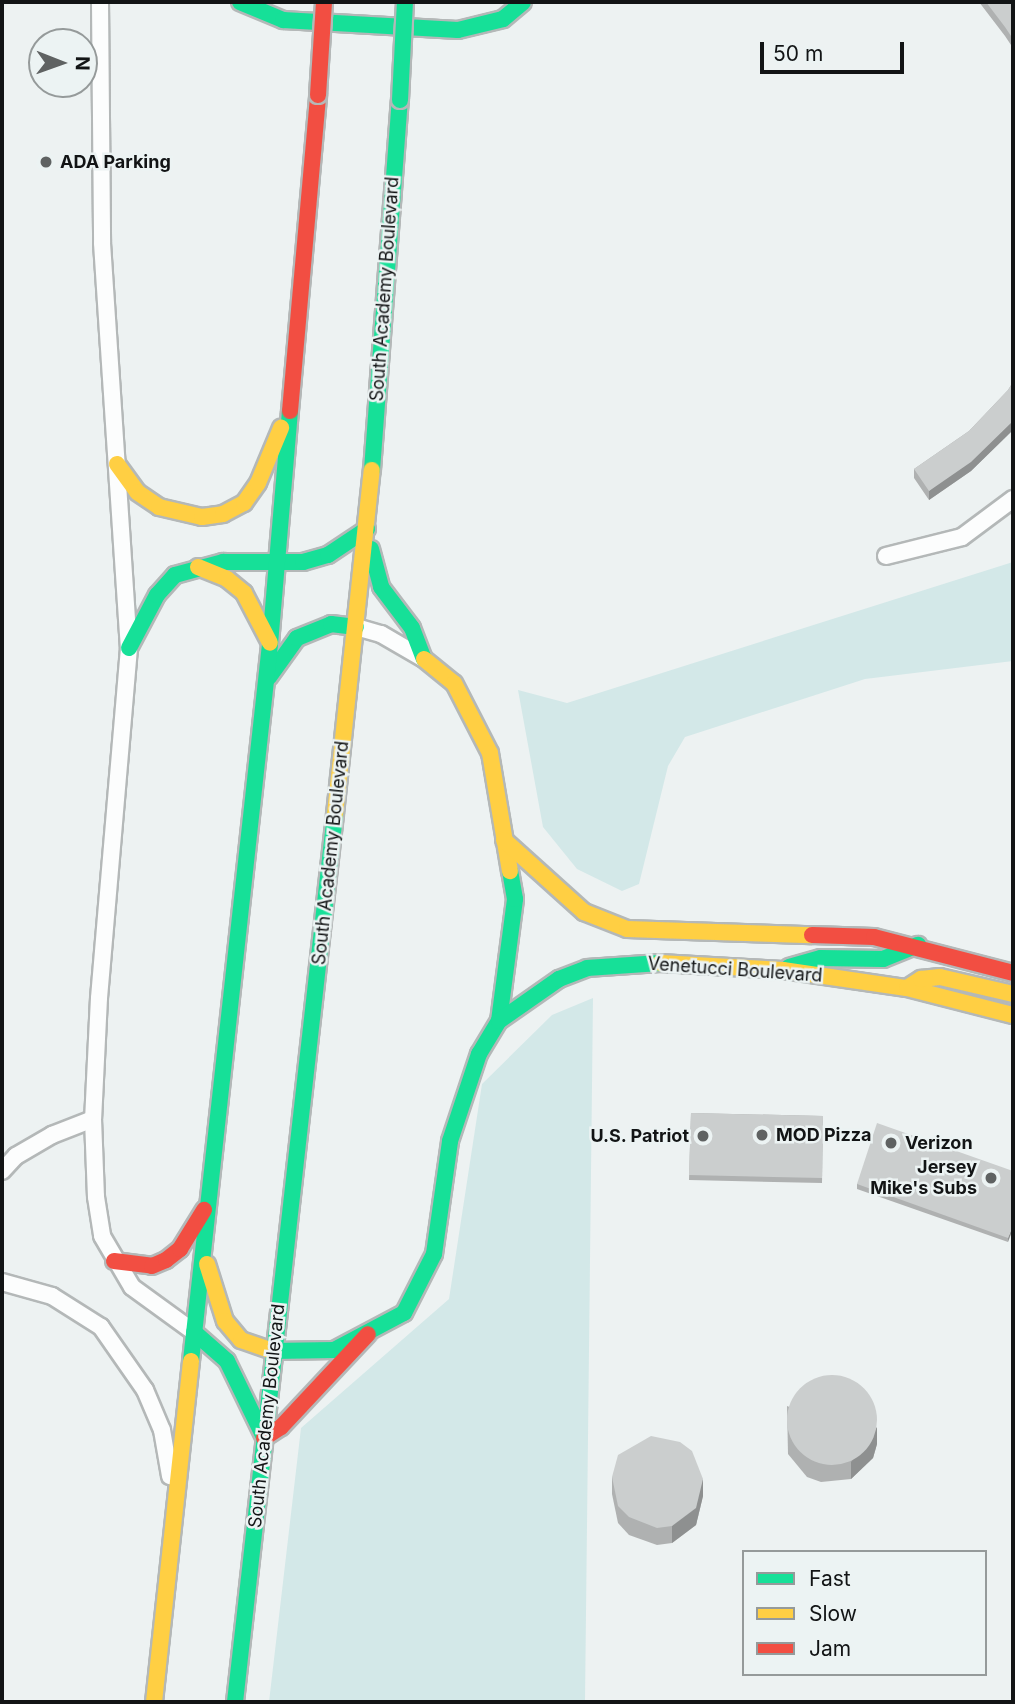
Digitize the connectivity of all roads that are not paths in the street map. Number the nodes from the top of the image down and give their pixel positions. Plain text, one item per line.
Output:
1 (100, 2) edge
2 (240, 2) edge
3 (324, 2) edge
4 (405, 2) edge
5 (523, 2) edge
6 (292, 403) junction
7 (117, 464) junction
8 (1013, 499) edge
9 (367, 529) junction
10 (886, 556) dead end
11 (278, 564) junction
12 (195, 566) junction
13 (356, 627) junction
14 (270, 644) junction
15 (130, 649) junction
16 (424, 659) junction
17 (266, 683) junction
18 (504, 840) junction
19 (918, 946) junction
20 (783, 970) junction
21 (1013, 973) edge
22 (907, 988) junction
23 (1013, 995) edge
24 (1013, 1015) edge
25 (499, 1021) junction
26 (93, 1119) junction
27 (2, 1171) edge
28 (208, 1205) junction
29 (203, 1248) junction
30 (114, 1261) junction
31 (2, 1282) edge
32 (194, 1332) junction
33 (368, 1334) junction
34 (274, 1351) junction
35 (264, 1438) junction
36 (176, 1504) junction
37 (154, 1702) edge
38 (235, 1702) edge

1 - 7 street
2 - 5 main road
3 - 6 main road, bridge
4 - 9 main road, South Academy Boulevard, bridge
6 - 7 main road
6 - 11 main road
7 - 15 street
8 - 10 street
9 - 11 main road
9 - 13 main road, South Academy Boulevard
9 - 16 main road
11 - 12 main road
11 - 14 main road
12 - 14 main road
12 - 15 main road
13 - 16 street
13 - 17 main road
13 - 34 main road, South Academy Boulevard
14 - 17 main road
15 - 26 street
16 - 18 main road
17 - 28 main road
18 - 19 main road, Venetucci Boulevard
18 - 25 main road
19 - 20 main road
19 - 21 main road, Venetucci Boulevard
20 - 22 main road, Venetucci Boulevard
20 - 25 main road, Venetucci Boulevard
22 - 23 main road
22 - 24 main road, Venetucci Boulevard
25 - 33 main road, Venetucci Boulevard
26 - 27 street
26 - 30 street
28 - 29 main road
28 - 30 main road
29 - 32 main road
29 - 34 main road, Venetucci Boulevard
30 - 32 street
31 - 36 street
32 - 35 main road
32 - 36 main road
33 - 34 main road, Venetucci Boulevard
33 - 35 main road
34 - 35 main road, South Academy Boulevard
35 - 38 main road, South Academy Boulevard
36 - 37 main road

